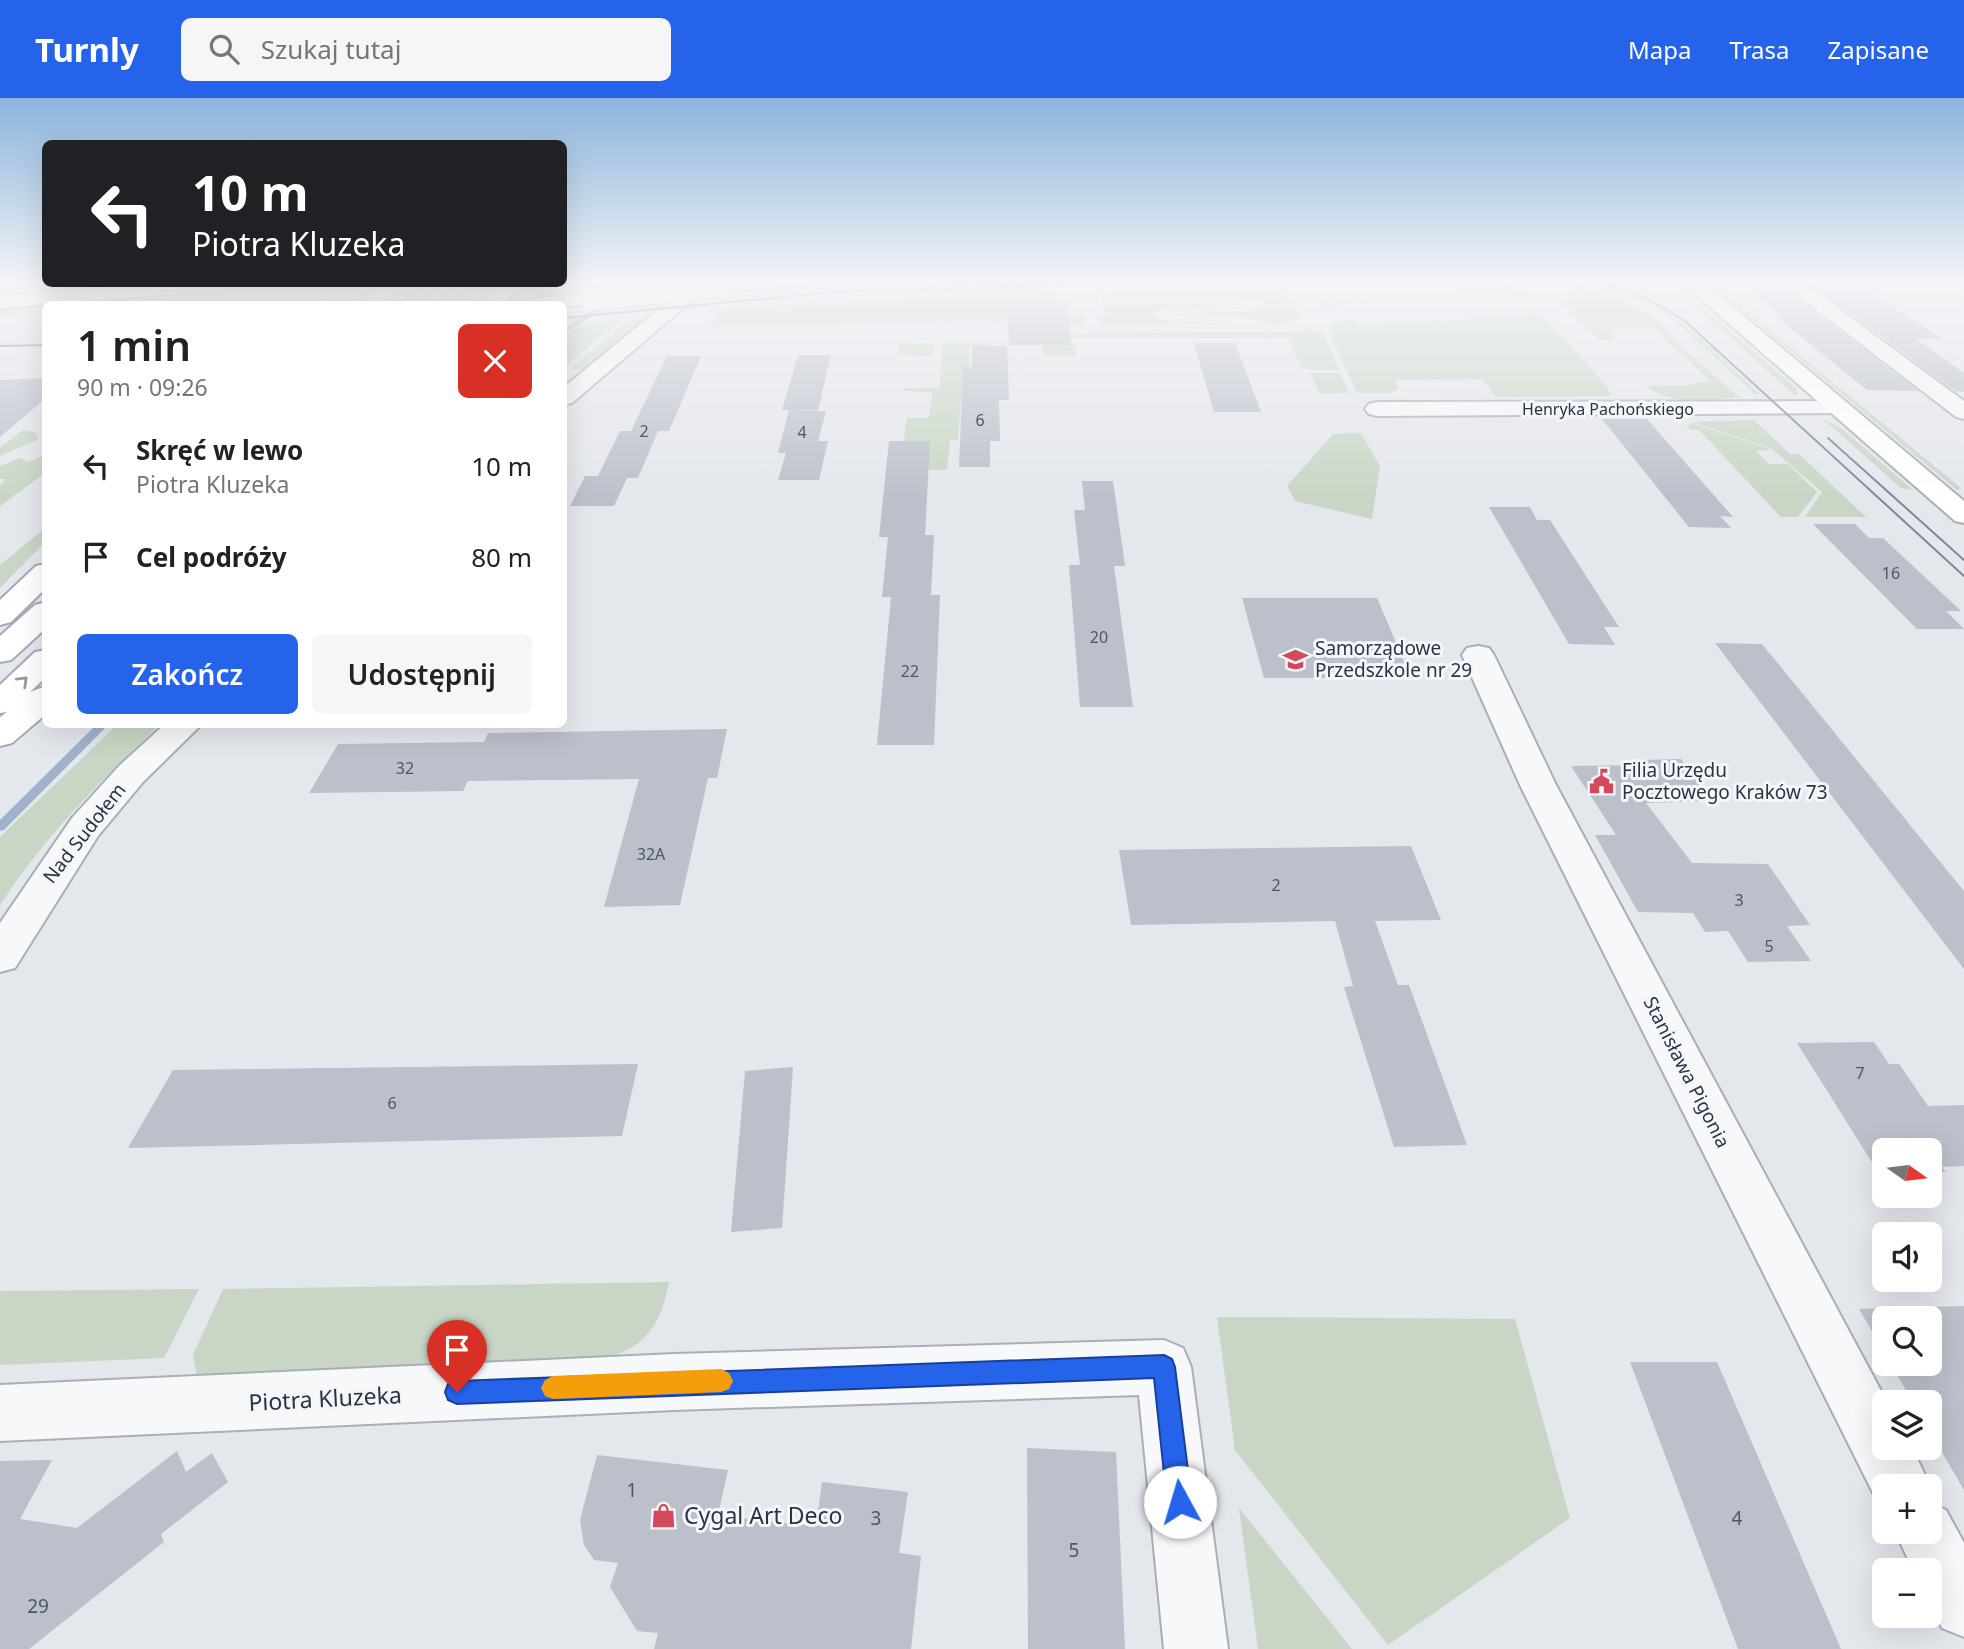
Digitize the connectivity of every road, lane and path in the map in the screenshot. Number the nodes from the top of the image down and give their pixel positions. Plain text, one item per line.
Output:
1 (622, 353) edge
2 (1775, 353) edge
3 (1886, 353) edge
4 (567, 396) edge
5 (1839, 408) junction
6 (1377, 409) dead end
7 (1964, 412) edge
8 (1964, 515) edge
9 (42, 576) edge
10 (42, 615) edge
11 (0, 616) edge
12 (0, 653) edge
13 (1478, 655) dead end
14 (42, 663) edge
15 (42, 699) edge
16 (0, 703) edge
17 (182, 728) edge
18 (0, 735) edge
19 (0, 956) edge
20 (0, 1413) edge
21 (1896, 1474) edge
22 (1932, 1544) edge
23 (1964, 1606) edge
24 (1196, 1649) edge

1 - 4 street
2 - 5 street
3 - 7 street
5 - 6 street, Henryka Pachońskiego
5 - 8 street
9 - 11 street
10 - 12 street
13 - 21 street, Stanisława Pigonia
16 -> 14 street
15 - 18 street
17 - 19 street, Nad Sudołem
20 - 24 street, Piotra Kluzeka
22 - 23 street

